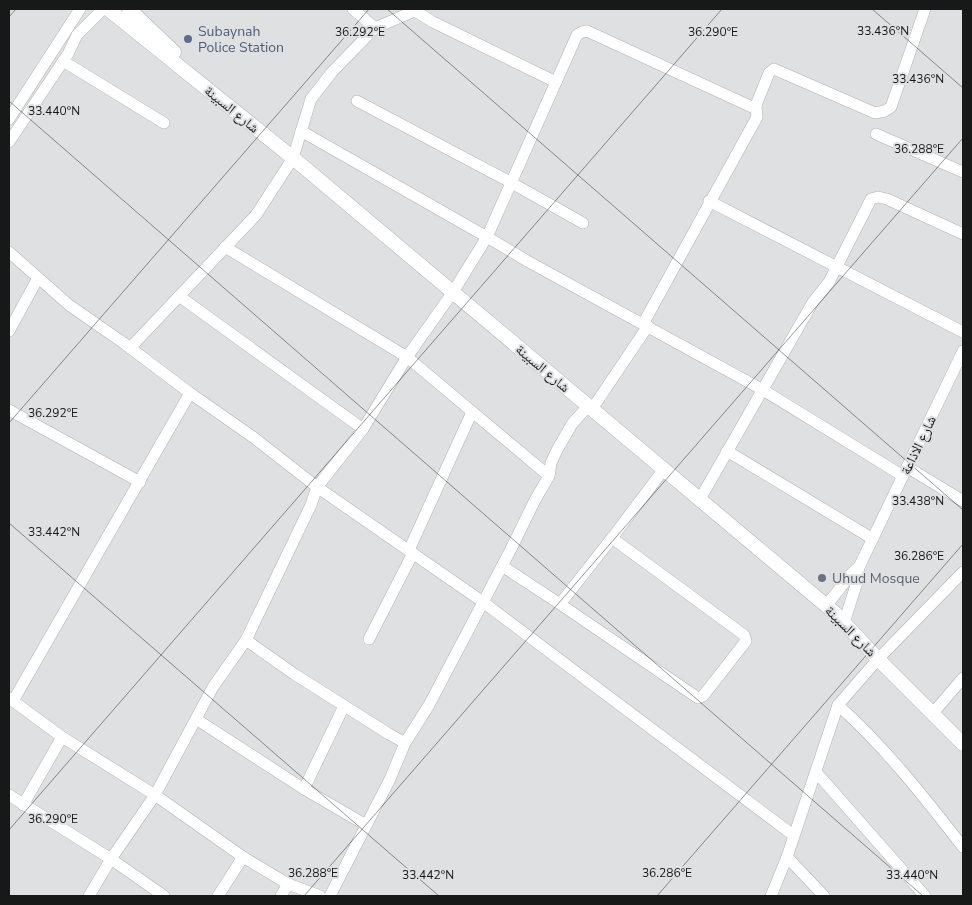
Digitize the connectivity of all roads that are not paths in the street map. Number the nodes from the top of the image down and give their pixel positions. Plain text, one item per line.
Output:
1 (80, 9) edge
2 (104, 9) edge
3 (129, 9) edge
4 (353, 9) edge
5 (925, 9) edge
6 (417, 10) edge
7 (375, 28) junction
8 (63, 61) junction
9 (556, 82) junction
10 (357, 101) dead end
11 (756, 105) junction
12 (243, 118) junction
13 (9, 119) edge
14 (164, 123) dead end
15 (301, 131) junction
16 (876, 134) dead end
17 (9, 142) edge
18 (293, 158) junction
19 (963, 172) edge
20 (510, 182) junction
21 (709, 201) junction
22 (582, 223) dead end
23 (963, 234) edge
24 (486, 236) junction
25 (225, 247) junction
26 (9, 252) edge
27 (836, 268) junction
28 (38, 278) junction
29 (453, 292) junction
30 (179, 296) junction
31 (646, 325) junction
32 (9, 331) edge
33 (963, 332) edge
34 (130, 348) junction
35 (963, 351) edge
36 (407, 357) junction
37 (960, 368) edge
38 (763, 390) junction
39 (190, 394) junction
40 (590, 408) junction
41 (9, 410) edge
42 (472, 412) junction
43 (364, 428) junction
44 (727, 451) junction
45 (664, 470) junction
46 (905, 472) junction
47 (550, 476) junction
48 (140, 482) junction
49 (317, 487) junction
50 (700, 499) junction
51 (963, 500) edge
52 (612, 538) junction
53 (873, 539) junction
54 (411, 551) junction
55 (502, 566) junction
56 (859, 567) junction
57 (963, 572) edge
58 (483, 602) junction
59 (560, 604) junction
60 (826, 606) junction
61 (844, 623) junction
62 (369, 639) dead end
63 (246, 640) junction
64 (878, 659) junction
65 (963, 678) edge
66 (11, 700) edge
67 (838, 705) junction
68 (344, 706) junction
69 (933, 713) junction
70 (196, 719) junction
71 (62, 737) junction
72 (406, 743) junction
73 (963, 744) edge
74 (816, 772) junction
75 (304, 789) junction
76 (9, 795) edge
77 (155, 795) junction
78 (23, 805) junction
79 (366, 824) junction
80 (794, 835) junction
81 (963, 847) edge
82 (787, 856) junction
83 (243, 857) junction
84 (111, 859) junction
85 (288, 884) junction
86 (89, 896) edge
87 (164, 896) edge
88 (218, 896) edge
89 (281, 896) edge
90 (320, 896) edge
91 (330, 896) edge
92 (771, 896) edge
93 (824, 896) edge
94 (925, 896) edge

1 - 13 street
2 - 8 street
2 - 12 main road, شارع السبينة
3 - 12 main road
4 - 7 street
5 - 11 street
6 - 7 street
6 - 9 street
7 - 15 street
8 - 14 street
8 - 17 street
9 - 11 street
9 - 20 street
10 - 20 street
11 - 21 street
12 - 18 main road, شارع السبينة
15 - 18 street
15 - 24 street
16 - 19 street
18 - 25 street
18 - 29 main road, شارع السبينة
20 - 22 street
20 - 24 street
21 - 27 street
21 - 31 street
23 - 27 street
24 - 29 street
24 - 31 street
25 - 30 street
25 - 36 street
26 - 28 street
27 - 33 street
27 - 38 street
28 - 32 street
28 - 34 street
29 - 36 street
29 - 40 main road, شارع السبينة
30 - 34 street
30 - 43 street
31 - 38 street
31 - 40 street
34 - 39 street
35 - 37 street, شارع الاذاعة
36 - 42 street
36 - 43 street
37 - 46 street, شارع الاذاعة
38 - 44 street
38 - 46 street
39 - 48 street
39 - 49 street
40 - 45 main road, شارع السبينة
40 - 47 street
41 - 48 street
42 - 47 street
42 - 54 street
43 - 49 street
44 - 50 street
44 - 53 street
45 - 50 main road, شارع السبينة
45 - 52 street
46 - 51 street
46 - 53 street, شارع الاذاعة
47 - 55 street
48 - 66 street
49 - 54 street
49 - 63 street
50 - 60 main road, شارع السبينة
52 - 59 street
52 - 59 street
53 - 56 street, شارع الاذاعة
54 - 58 street
54 - 62 street
55 - 58 street
55 - 59 street
56 - 60 street, شارع الاذاعة
56 - 61 street, شارع الاذاعة
57 - 64 street
58 - 72 street
58 - 80 street
60 - 61 main road, شارع السبينة
61 - 64 main road, شارع السبينة
63 - 68 street
63 - 70 street
64 - 67 street
64 - 69 main road, شارع السبينة
65 - 69 street
66 - 71 street
67 - 74 street
67 - 81 street
68 - 72 street
68 - 75 street
69 - 73 main road, شارع السبينة
70 - 75 street
70 - 77 street
71 - 77 street
71 - 78 street
72 - 79 street
74 - 80 street
74 - 94 street
75 - 79 street
76 - 78 street
77 - 83 street
77 - 84 street
78 - 84 street
79 - 91 street
80 - 82 street
82 - 92 street
82 - 93 street
83 - 85 street
83 - 88 street
84 - 86 street
84 - 87 street
85 - 89 street
85 - 90 street

